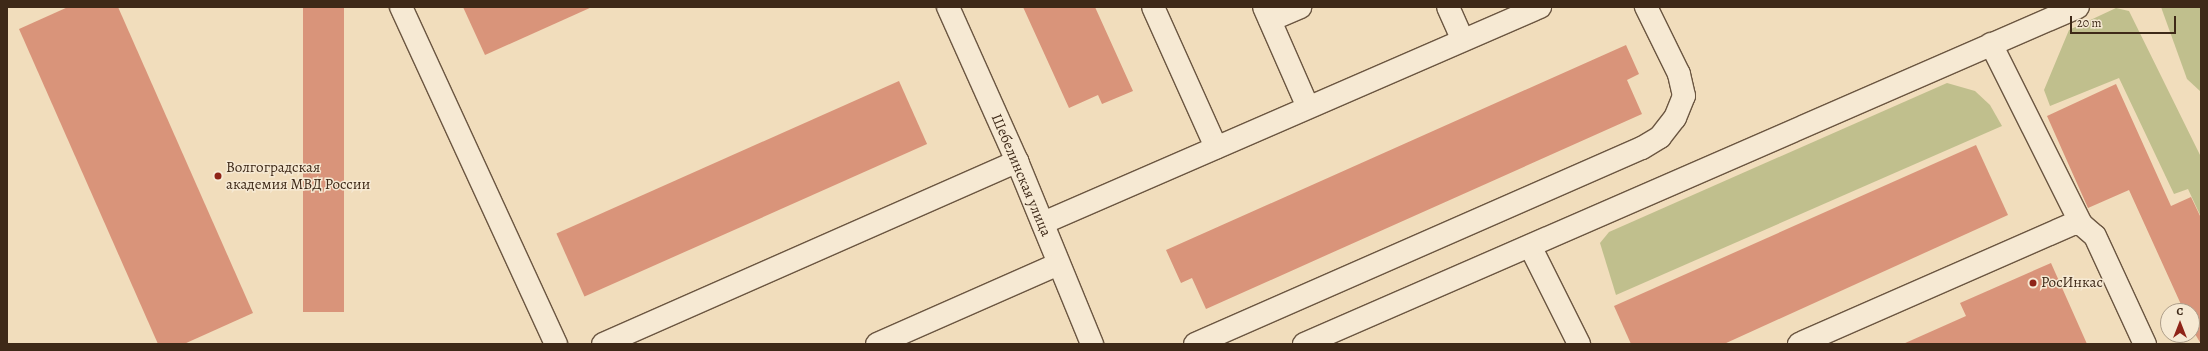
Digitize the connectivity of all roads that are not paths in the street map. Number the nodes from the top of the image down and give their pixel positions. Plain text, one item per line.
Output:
1 (401, 7) edge
2 (948, 7) edge
3 (1153, 7) edge
4 (1300, 7) edge
5 (1448, 7) edge
6 (1540, 7) edge
7 (1646, 7) edge
8 (2078, 7) edge
9 (1267, 14) edge
10 (1463, 40) junction
11 (1992, 44) junction
12 (1308, 107) junction
13 (1216, 147) junction
14 (1017, 161) junction
15 (1043, 223) junction
16 (2081, 224) junction
17 (1530, 246) junction
18 (1058, 264) junction
19 (556, 344) edge
20 (603, 344) edge
21 (877, 344) edge
22 (1092, 344) edge
23 (1195, 344) edge
24 (1304, 344) edge
25 (1579, 344) edge
26 (1798, 344) edge
27 (2145, 344) edge

1 - 19 street
2 - 14 street, Шебелинская улица
3 - 13 street
4 - 9 street
5 - 10 street
6 - 10 street
7 - 23 street
8 - 11 street
9 - 12 street
10 - 12 street
11 - 16 street
11 - 17 street
12 - 13 street
13 - 15 street
14 - 15 street, Шебелинская улица
14 - 20 street
15 - 18 street, Шебелинская улица
16 - 26 street
16 - 27 street
17 - 24 street
17 - 25 street
18 - 21 street
18 - 22 street, Шебелинская улица

